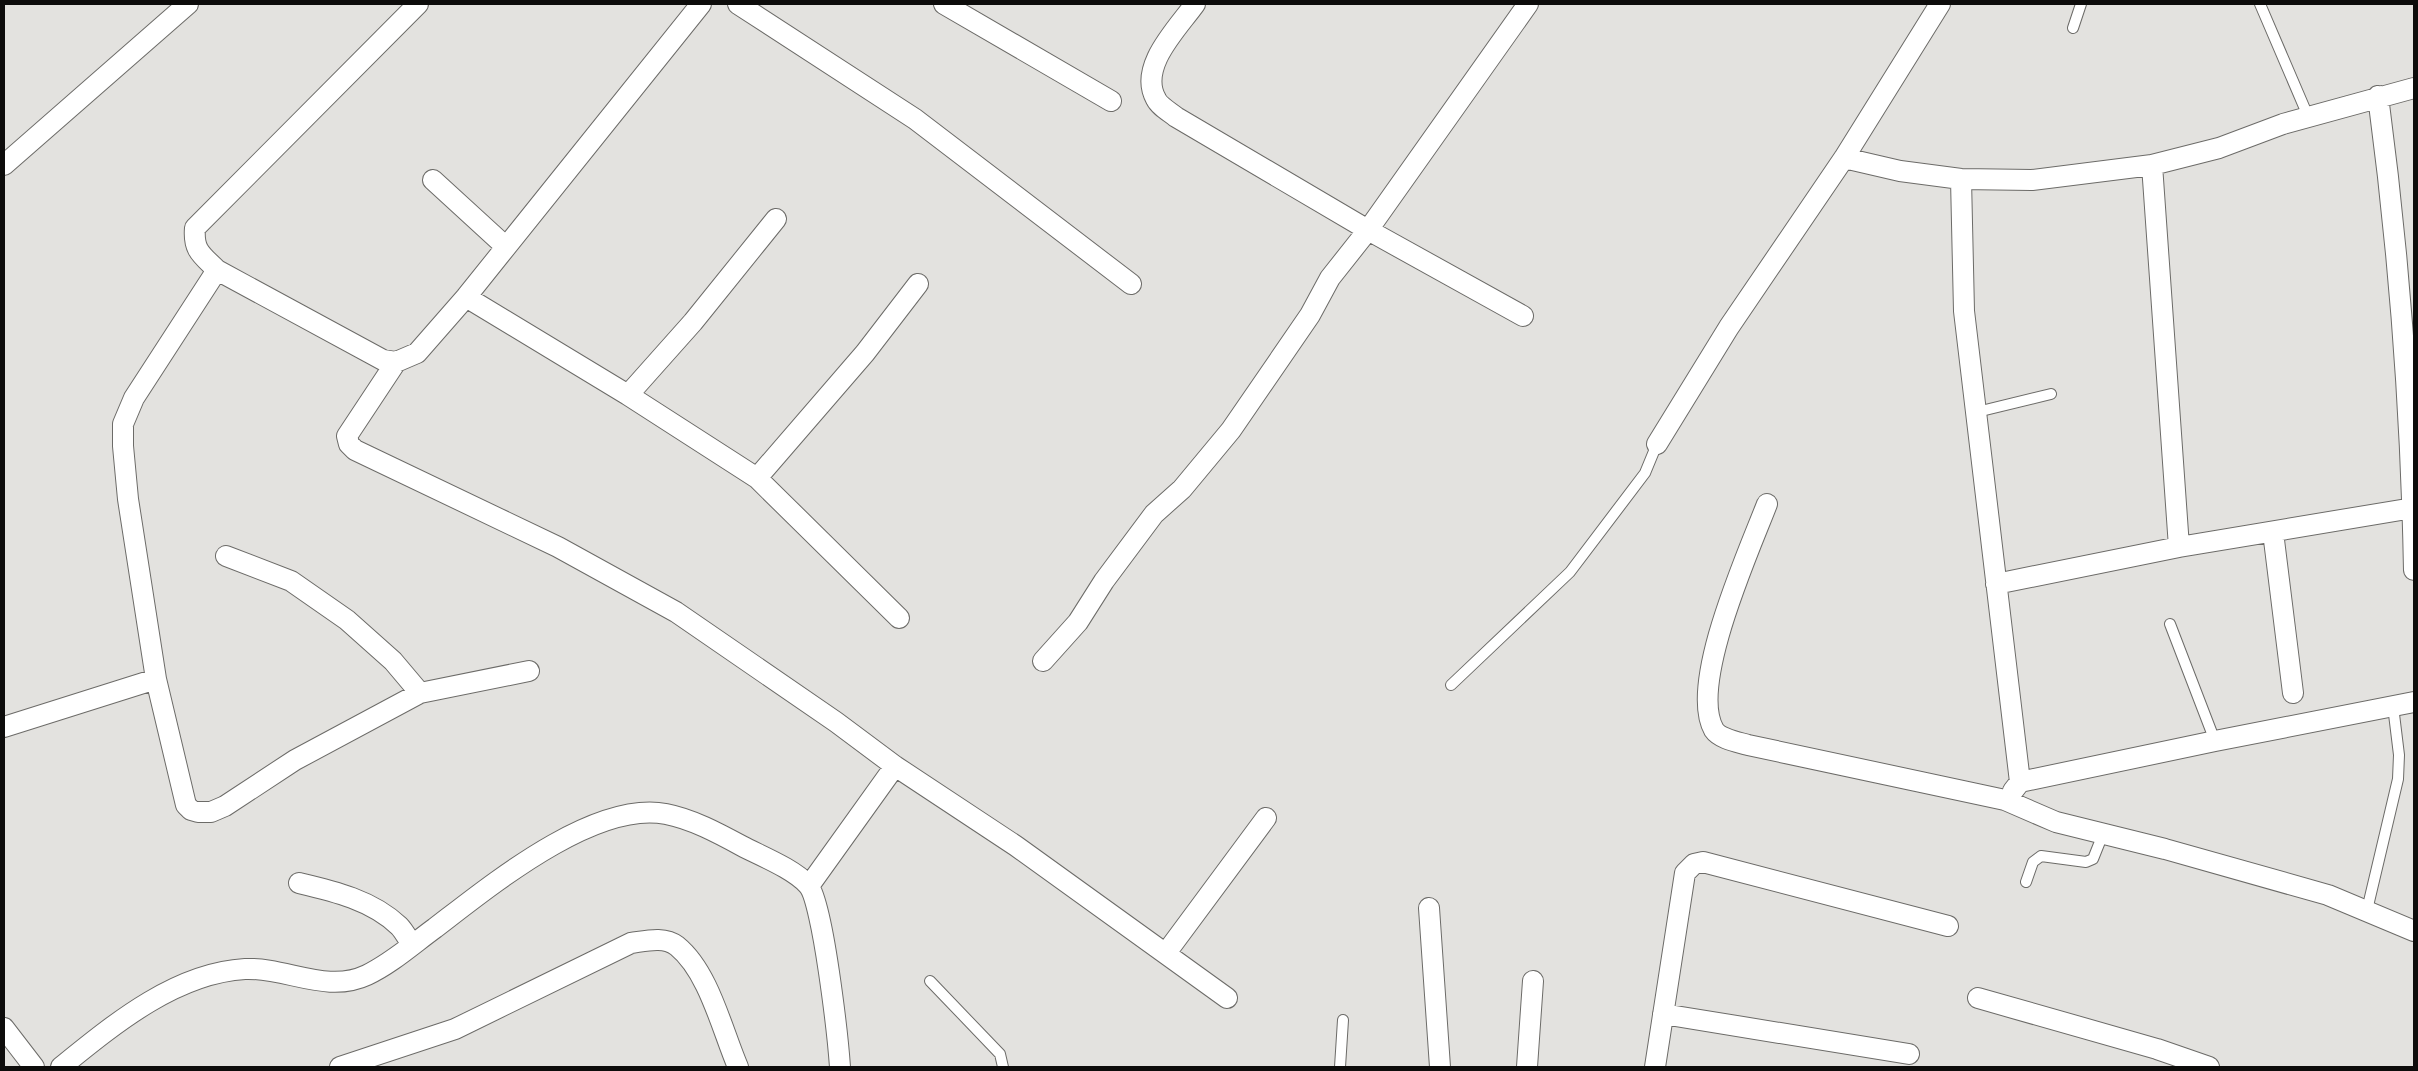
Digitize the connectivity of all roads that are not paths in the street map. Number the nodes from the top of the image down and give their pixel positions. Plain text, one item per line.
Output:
1 (188, 4) edge
2 (418, 4) edge
3 (701, 4) edge
4 (738, 4) edge
5 (944, 4) edge
6 (1195, 4) edge
7 (1528, 4) edge
8 (1940, 4) edge
9 (2081, 4) edge
10 (2260, 4) edge
11 (2073, 28) dead end
12 (2414, 88) edge
13 (2378, 96) junction
14 (1111, 101) dead end
15 (2308, 116) junction
16 (1844, 158) junction
17 (4, 165) edge
18 (2152, 165) junction
19 (1961, 179) junction
20 (433, 180) dead end
21 (776, 219) dead end
22 (1368, 230) junction
23 (505, 246) junction
24 (217, 270) junction
25 (918, 284) dead end
26 (1131, 284) dead end
27 (466, 297) junction
28 (1523, 316) dead end
29 (2409, 352) edge
30 (396, 362) junction
31 (2051, 394) dead end
32 (628, 395) junction
33 (1977, 412) junction
34 (1656, 444) joint
35 (757, 478) junction
36 (1767, 504) dead end
37 (2413, 508) junction
38 (2273, 532) junction
39 (2179, 547) junction
40 (226, 556) dead end
41 (2414, 570) edge
42 (1996, 584) junction
43 (899, 618) dead end
44 (2170, 624) dead end
45 (1043, 661) dead end
46 (529, 671) dead end
47 (156, 679) junction
48 (1451, 685) dead end
49 (420, 693) junction
50 (2293, 693) dead end
51 (2414, 702) edge
52 (2393, 706) junction
53 (4, 727) edge
54 (2215, 741) junction
55 (895, 766) junction
56 (2020, 782) junction
57 (2005, 800) junction
58 (1266, 818) dead end
59 (2103, 834) junction
60 (2026, 882) dead end
61 (299, 883) dead end
62 (810, 886) junction
63 (1430, 908) dead end
64 (2367, 910) junction
65 (1948, 926) dead end
66 (2414, 931) edge
67 (412, 945) junction
68 (1166, 953) junction
69 (930, 981) dead end
70 (1533, 981) dead end
71 (1227, 998) dead end
72 (1978, 998) dead end
73 (1663, 1014) junction
74 (1343, 1020) dead end
75 (4, 1028) edge
76 (1909, 1054) dead end
77 (34, 1067) edge
78 (61, 1067) edge
79 (340, 1067) edge
80 (738, 1067) edge
81 (840, 1067) edge
82 (1003, 1067) edge
83 (1340, 1067) edge
84 (1440, 1067) edge
85 (1527, 1067) edge
86 (1655, 1067) edge
87 (2209, 1067) edge

1 - 17 street
2 - 24 street
3 - 23 street
4 - 26 street
5 - 14 street
6 - 22 street
7 - 22 street
8 - 16 street
9 - 11 lane
10 - 15 lane
12 - 13 street
13 - 15 street
13 - 29 street
15 - 18 street
16 - 19 street
16 - 34 street
18 - 19 street
18 - 39 street
19 - 33 street
20 - 23 street
21 - 32 street
22 - 28 street
22 - 45 street
23 - 27 street
24 - 30 street
24 - 47 street
25 - 35 street
27 - 30 street
27 - 32 street
29 - 37 street
30 - 55 street
31 - 33 lane
32 - 35 street
33 - 42 street
34 - 48 lane
35 - 43 street
36 - 57 street
37 - 38 street
37 - 41 street
38 - 39 street
38 - 50 street
39 - 42 street
40 - 49 street
42 - 56 street
44 - 54 lane
46 - 49 street
47 - 49 street
47 - 53 street
51 - 52 street
52 - 54 street
52 - 64 lane
54 - 56 street
55 - 62 street
55 - 68 street
56 - 57 street
57 - 59 street
58 - 68 street
59 - 60 lane
59 - 64 street
61 - 67 street
62 - 67 street
62 - 81 street
63 - 84 street
64 - 66 street
65 - 73 street
67 - 78 street
68 - 71 street
69 - 82 lane
70 - 85 street
72 - 87 street
73 - 76 street
73 - 86 street
74 - 83 lane
75 - 77 street
79 - 80 street

